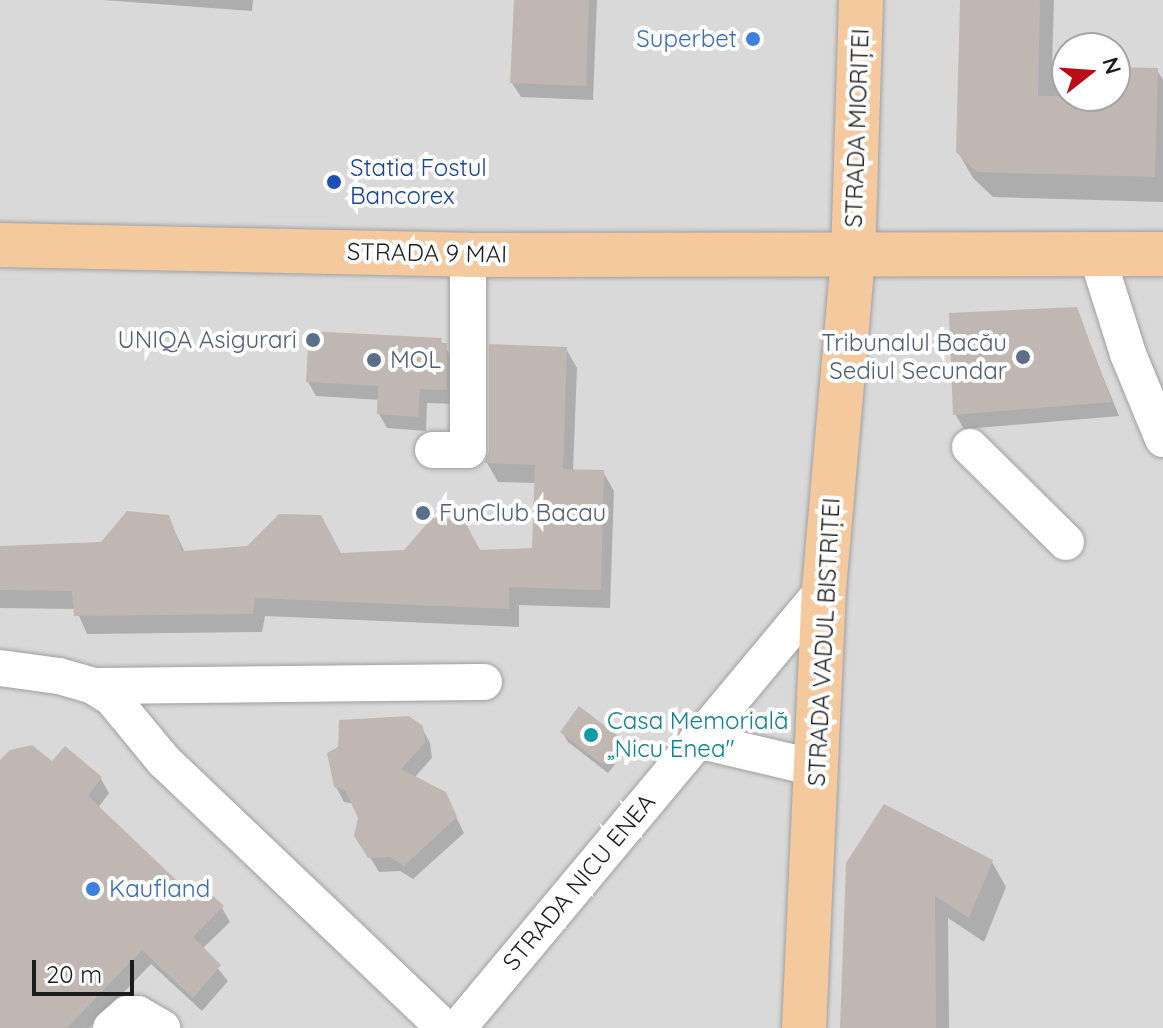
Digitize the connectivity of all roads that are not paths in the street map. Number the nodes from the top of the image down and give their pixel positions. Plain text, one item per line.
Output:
1 (861, 0) edge
2 (0, 245) edge
3 (1163, 254) edge
4 (468, 255) junction
5 (853, 256) junction
6 (1097, 256) junction
7 (1163, 439) edge
8 (970, 447) dead end
9 (433, 450) dead end
10 (1066, 542) dead end
11 (824, 589) junction
12 (0, 668) edge
13 (484, 682) dead end
14 (93, 686) junction
15 (697, 740) junction
16 (816, 768) junction
17 (111, 1028) edge
18 (162, 1028) edge
19 (444, 1028) edge
20 (458, 1028) edge
21 (804, 1028) edge

1 - 5 main road, STRADA MIORIȚEI
2 - 4 main road, STRADA 9 MAI
3 - 6 main road, STRADA 9 MAI
4 - 5 main road, STRADA 9 MAI
4 - 9 street
5 - 6 main road, STRADA 9 MAI
5 - 11 main road, STRADA VADUL BISTRIȚEI
6 - 7 street
8 - 10 street
11 - 15 street, STRADA NICU ENEA
11 - 16 main road, STRADA VADUL BISTRIȚEI
12 - 14 street
13 - 14 street
14 - 19 street
15 - 16 street
15 - 20 street, STRADA NICU ENEA
16 - 21 main road, STRADA VADUL BISTRIȚEI
17 - 18 street

